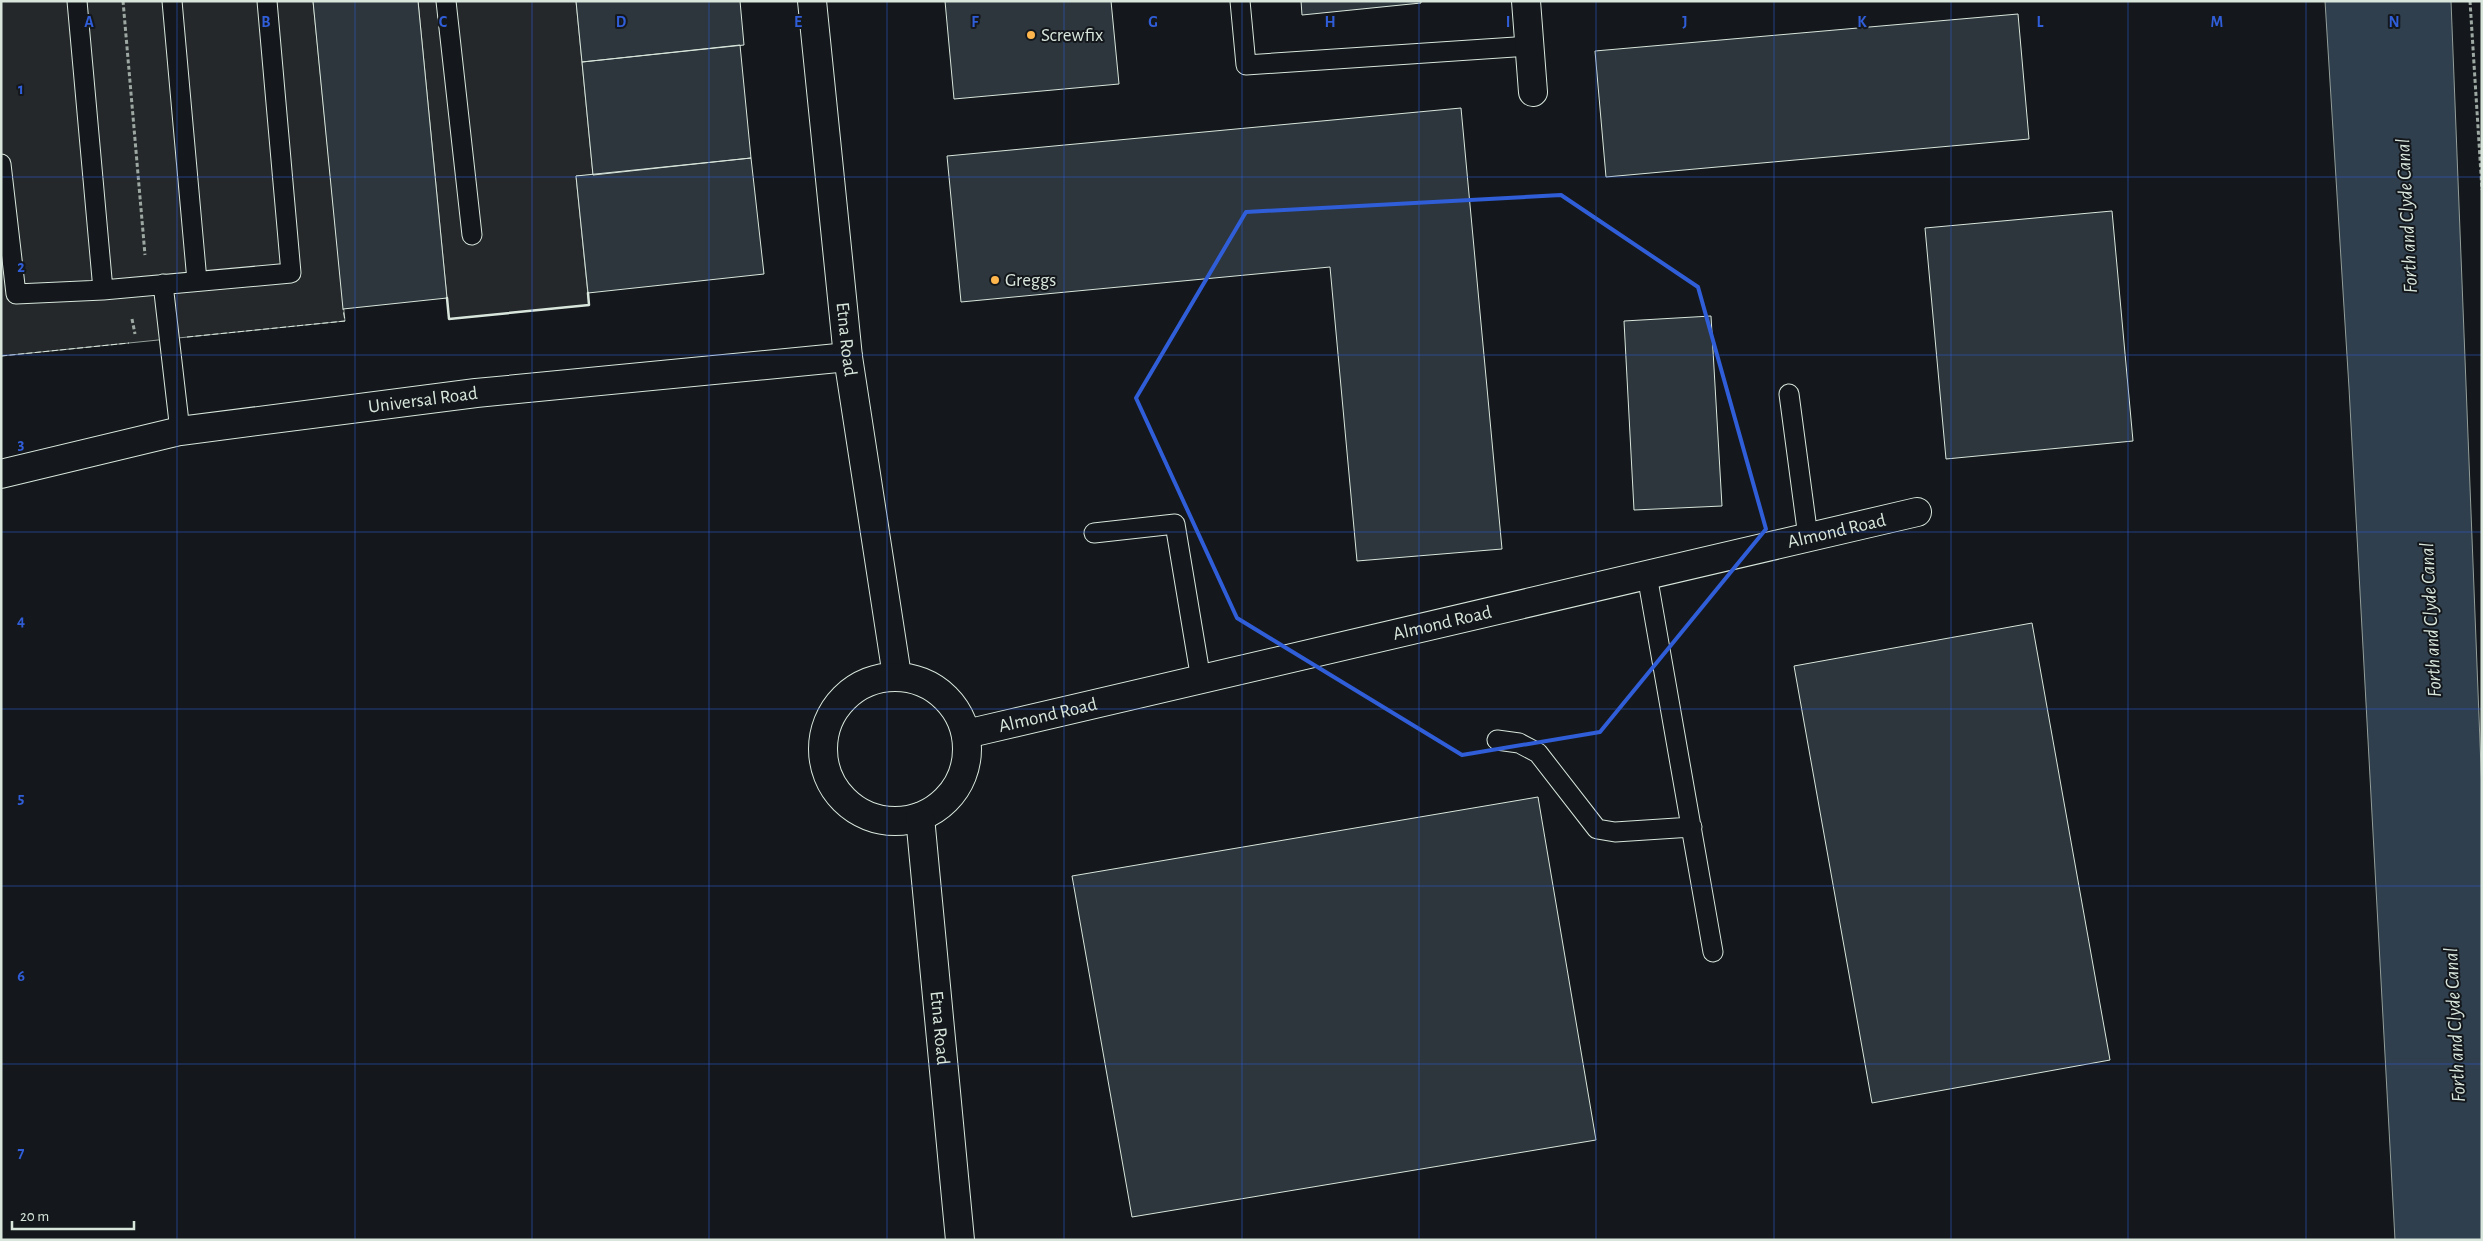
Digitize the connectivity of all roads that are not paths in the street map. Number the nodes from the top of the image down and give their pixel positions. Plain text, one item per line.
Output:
1 (77, 1) edge
2 (172, 1) edge
3 (267, 1) edge
4 (446, 1) edge
5 (812, 1) edge
6 (1240, 1) edge
7 (1526, 1) edge
8 (1530, 46) junction
9 (1533, 92) dead end
10 (1, 164) edge
11 (472, 235) dead end
12 (197, 281) junction
13 (163, 284) junction
14 (102, 290) junction
15 (848, 357) junction
16 (1789, 394) dead end
17 (180, 431) junction
18 (1, 474) edge
19 (1917, 512) dead end
20 (1094, 534) dead end
21 (1808, 537) junction
22 (1647, 575) junction
23 (897, 676) junction
24 (1201, 680) junction
25 (966, 734) junction
26 (1497, 740) dead end
27 (920, 817) junction
28 (1692, 828) junction
29 (1713, 952) dead end
30 (960, 1240) edge

1 - 14 lane
2 - 12 lane
3 - 12 lane
4 - 11 lane
5 - 15 street, Etna Road
6 - 8 lane
7 - 8 street
8 - 9 street
10 - 14 lane
12 - 13 lane
13 - 14 lane
13 - 17 lane
15 - 17 street, Universal Road
15 - 23 street, Etna Road
16 - 21 lane
17 - 18 street, Universal Road
19 - 21 street, Almond Road
20 - 24 lane
21 - 22 street, Almond Road
22 - 24 street, Almond Road
22 - 28 lane
23 - 25 street
23 - 27 street
24 - 25 street, Almond Road
25 - 27 street
26 - 28 lane
27 - 30 street, Etna Road
28 - 29 lane

